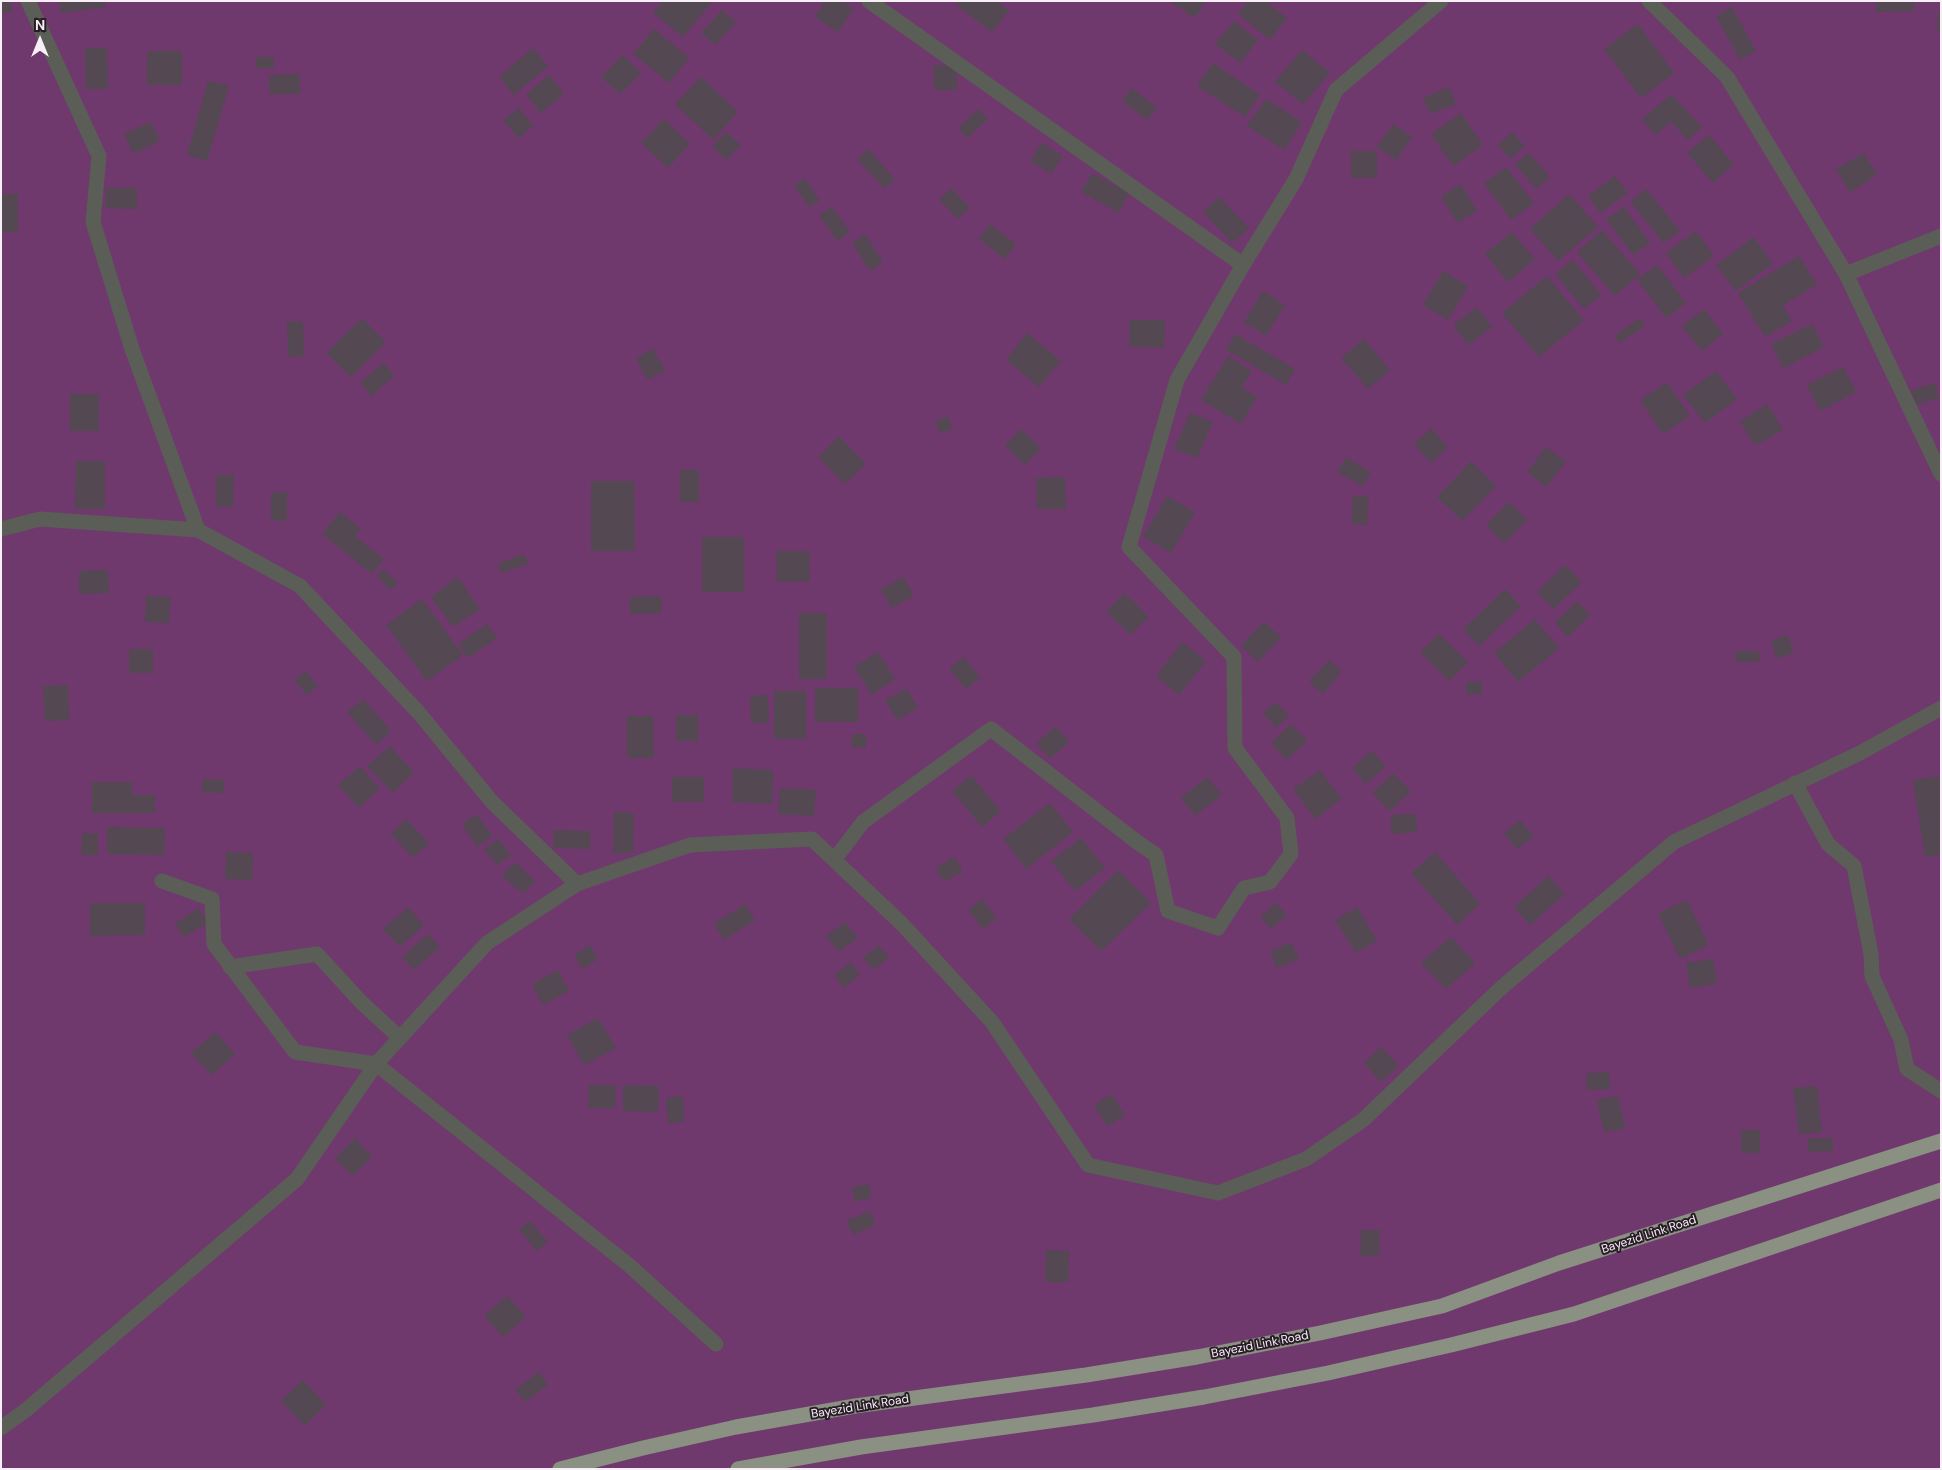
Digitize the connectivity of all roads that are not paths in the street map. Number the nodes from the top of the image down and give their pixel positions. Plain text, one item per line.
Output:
1 (28, 1) edge
2 (869, 1) edge
3 (1441, 1) edge
4 (1649, 1) edge
5 (1941, 236) edge
6 (1243, 265) junction
7 (1846, 274) junction
8 (1941, 474) edge
9 (1, 529) edge
10 (198, 530) junction
11 (1941, 708) edge
12 (1795, 783) junction
13 (834, 860) junction
14 (162, 881) dead end
15 (577, 884) junction
16 (230, 967) junction
17 (400, 1038) junction
18 (376, 1064) junction
19 (1941, 1091) edge
20 (1941, 1142) edge
21 (1941, 1190) edge
22 (716, 1344) dead end
23 (1, 1428) edge
24 (560, 1469) edge
25 (738, 1469) edge

1 - 10 street
2 - 6 street
3 - 6 street
4 - 7 street
5 - 7 street
6 - 13 street
7 - 8 street
9 - 10 street
10 - 15 street
11 - 12 street
12 - 13 street
12 - 19 street
13 - 15 street
14 - 16 street
15 - 17 street
16 - 17 street
16 - 18 street
17 - 18 street
18 - 22 street
18 - 23 street
20 - 24 main road, Bayezid Link Road
21 - 25 main road

